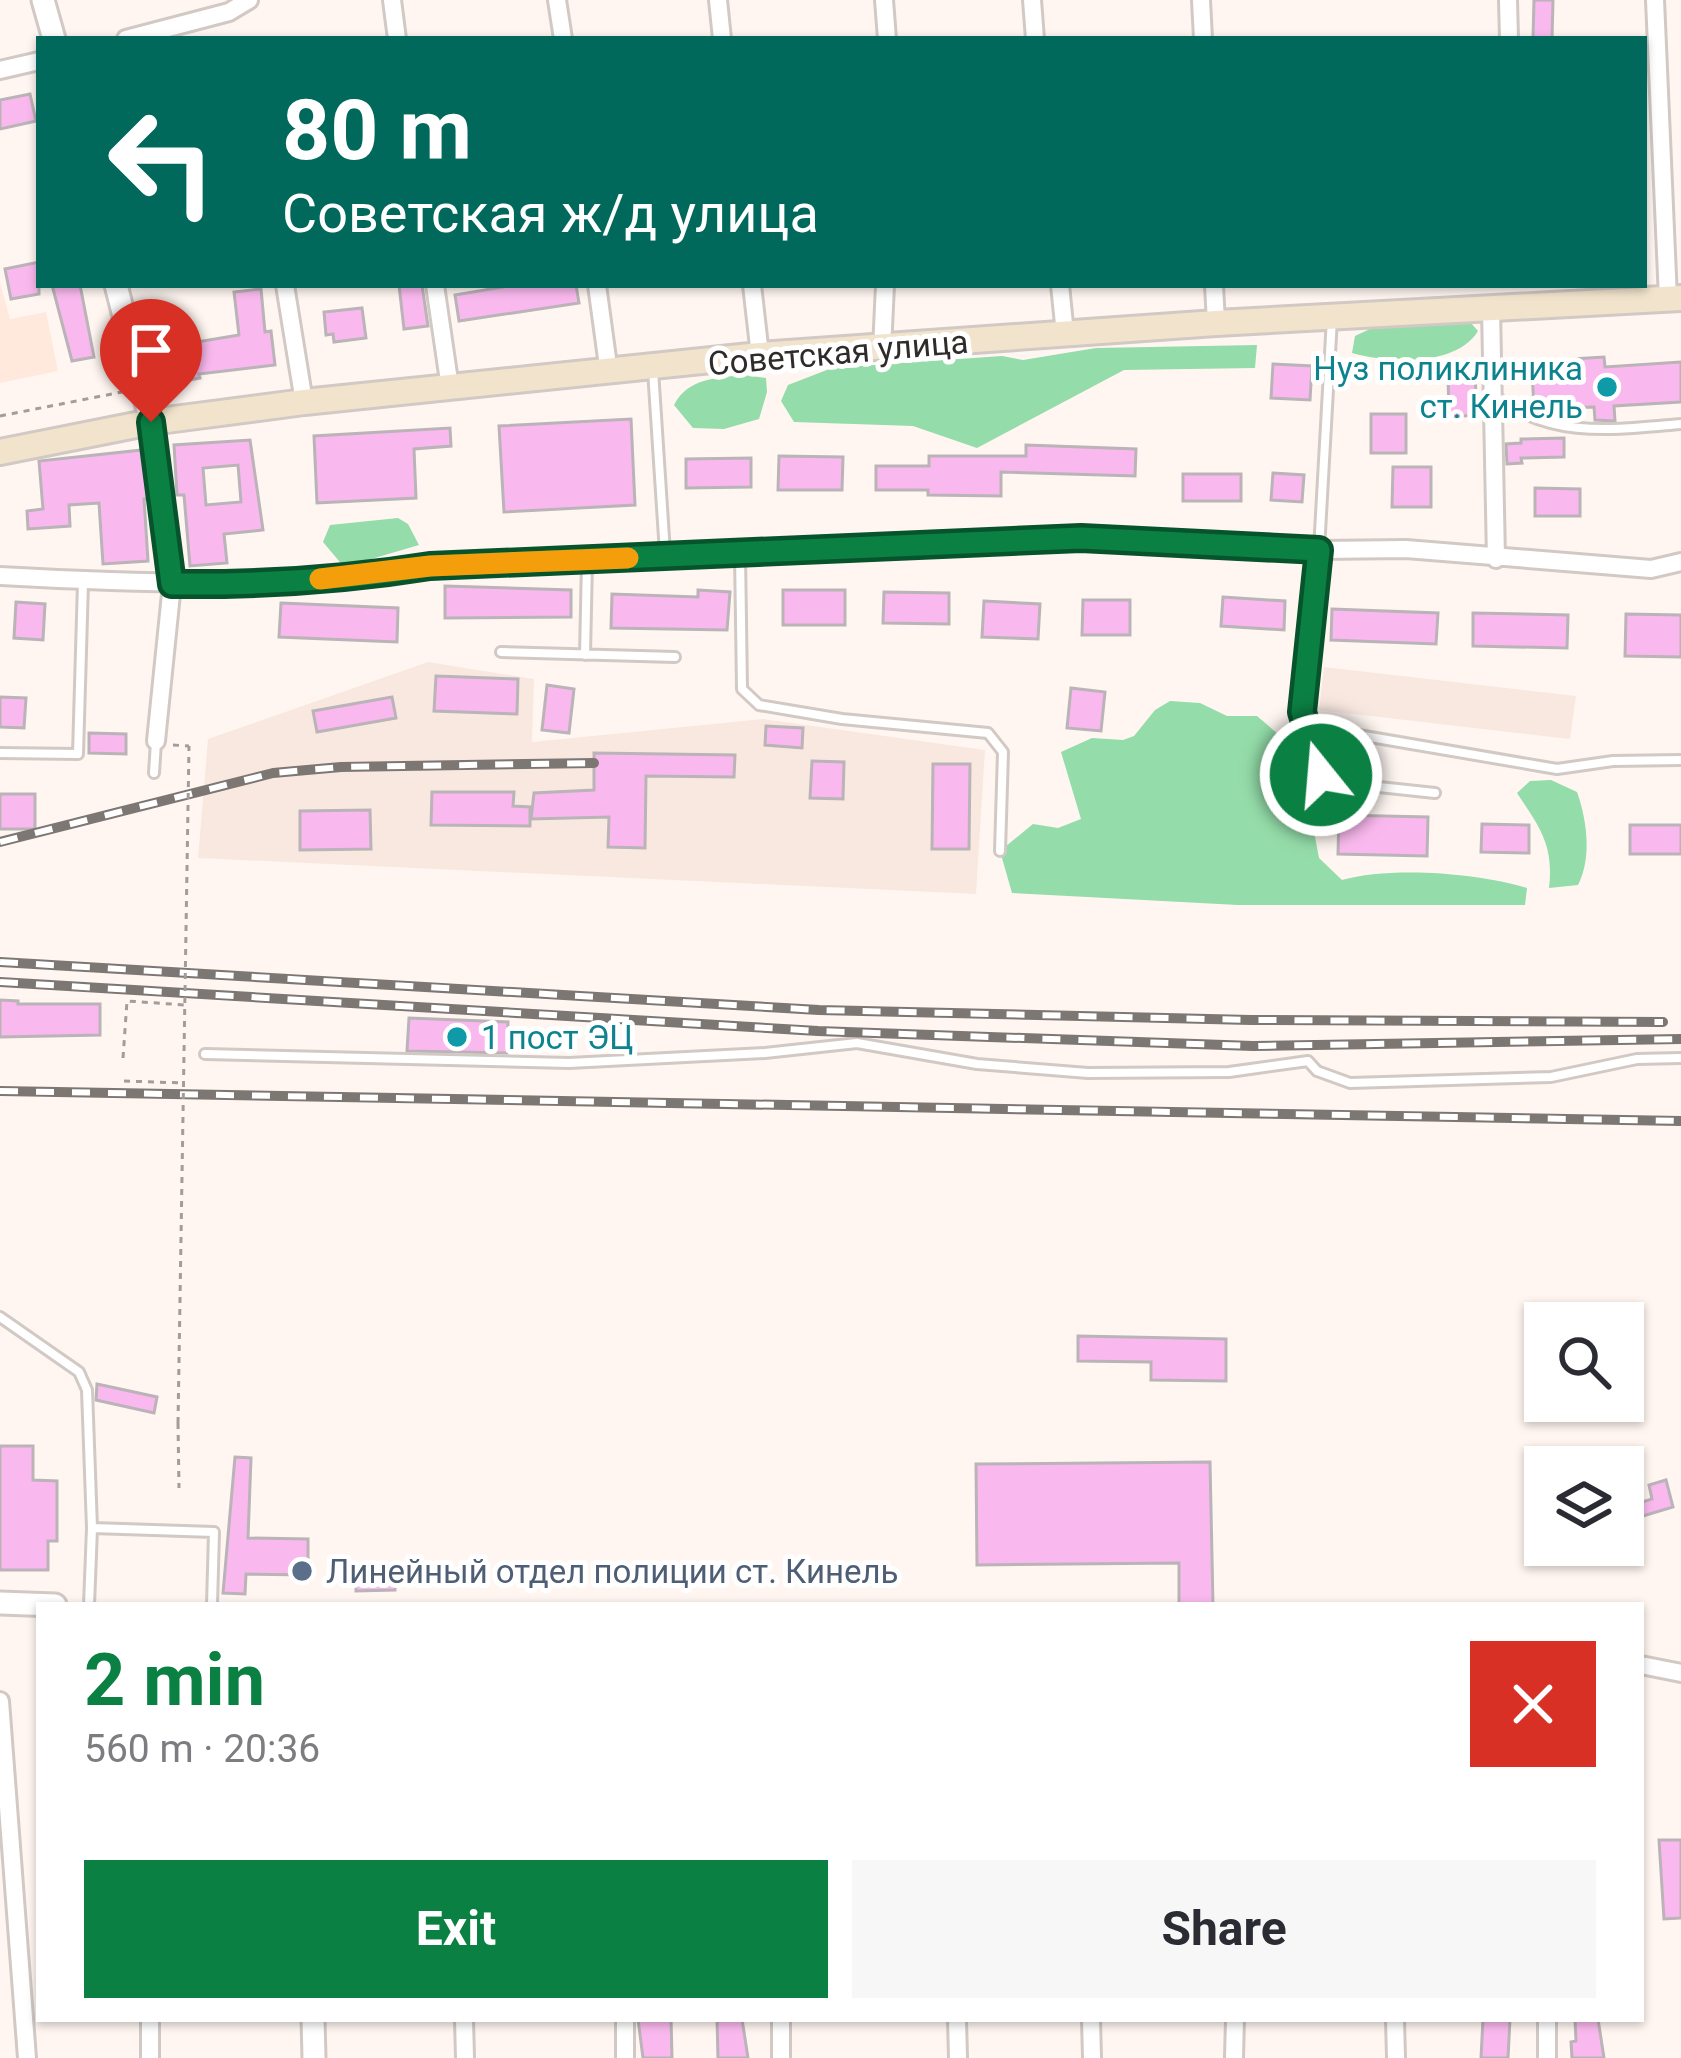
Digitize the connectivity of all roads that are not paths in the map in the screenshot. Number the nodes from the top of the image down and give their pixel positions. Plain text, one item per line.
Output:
1 (43, 0) edge
2 (249, 0) edge
3 (392, 0) edge
4 (557, 0) edge
5 (718, 0) edge
6 (884, 0) edge
7 (1032, 0) edge
8 (1201, 0) edge
9 (1508, 0) edge
10 (1655, 0) edge
11 (53, 36) edge
12 (137, 36) edge
13 (398, 36) edge
14 (563, 36) edge
15 (722, 36) edge
16 (886, 36) edge
17 (1035, 36) edge
18 (1203, 36) edge
19 (1509, 36) edge
20 (36, 62) edge
21 (0, 70) edge
22 (117, 288) edge
23 (285, 288) edge
24 (435, 288) edge
25 (597, 288) edge
26 (752, 288) edge
27 (886, 288) edge
28 (1060, 288) edge
29 (1214, 288) edge
30 (1674, 298) edge
31 (1507, 301) edge
32 (1332, 317) junction
33 (1216, 323) junction
34 (1065, 334) junction
35 (882, 349) junction
36 (760, 355) junction
37 (652, 369) junction
38 (609, 373) junction
39 (450, 388) junction
40 (1493, 394) junction
41 (304, 402) junction
42 (151, 422) junction
43 (1681, 424) edge
44 (0, 452) edge
45 (1319, 550) junction
46 (740, 553) junction
47 (666, 556) junction
48 (1496, 559) junction
49 (587, 560) junction
50 (1681, 562) edge
51 (0, 576) edge
52 (83, 580) junction
53 (172, 584) junction
54 (501, 652) dead end
55 (585, 656) junction
56 (675, 657) dead end
57 (1306, 726) junction
58 (161, 743) joint
59 (0, 753) edge
60 (1681, 760) edge
61 (154, 773) dead end
62 (1435, 793) dead end
63 (1000, 851) dead end
64 (205, 1054) dead end
65 (1681, 1058) edge
66 (0, 1317) edge
67 (92, 1528) junction
68 (89, 1602) edge
69 (212, 1602) edge
70 (0, 1603) edge
71 (36, 1604) edge
72 (1644, 1666) edge
73 (1681, 1673) edge
74 (0, 1700) edge
75 (150, 2022) edge
76 (314, 2022) edge
77 (464, 2022) edge
78 (625, 2022) edge
79 (781, 2022) edge
80 (957, 2022) edge
81 (1091, 2022) edge
82 (1235, 2022) edge
83 (1395, 2022) edge
84 (1547, 2022) edge
85 (27, 2058) edge
86 (150, 2058) edge
87 (314, 2058) edge
88 (465, 2058) edge
89 (625, 2058) edge
90 (781, 2058) edge
91 (958, 2058) edge
92 (1092, 2058) edge
93 (1234, 2058) edge
94 (1396, 2058) edge
95 (1547, 2058) edge

1 - 11 street
2 - 12 street
3 - 13 street
4 - 14 street
5 - 15 street
6 - 16 street
7 - 17 street
8 - 18 street
9 - 19 street
10 - 30 street
20 - 21 street
22 - 42 street
23 - 41 street
24 - 39 street
25 - 38 street
26 - 36 street
27 - 35 street
28 - 34 street
29 - 33 street
30 - 31 main road, Советская улица
31 - 32 main road, Советская улица
31 - 40 street
32 - 33 main road, Советская улица
32 - 45 lane
33 - 34 main road, Советская улица
34 - 35 main road, Советская улица
35 - 36 main road, Советская улица
36 - 37 main road, Советская улица
37 - 38 main road, Советская улица
37 - 47 lane
38 - 39 main road, Советская улица
39 - 41 main road, Советская улица
40 - 43 lane
40 - 48 street
41 - 42 main road, Советская улица
42 - 44 main road, Советская улица
42 - 53 street
45 - 46 street
45 - 48 street
45 - 57 lane
46 - 47 street
46 - 63 lane
47 - 49 street
48 - 50 street
49 - 53 street
49 - 55 lane
51 - 52 street
52 - 53 street
52 - 59 lane
53 - 58 street
54 - 55 lane
55 - 56 lane
57 - 60 lane
57 - 62 lane
58 - 61 lane
64 - 65 lane
66 - 67 lane
67 - 68 lane
67 - 69 lane
70 - 71 street
72 - 73 street
74 - 85 street
75 - 86 street
76 - 87 street
77 - 88 street
78 - 89 street
79 - 90 street
80 - 91 street
81 - 92 street
82 - 93 street
83 - 94 street
84 - 95 street

